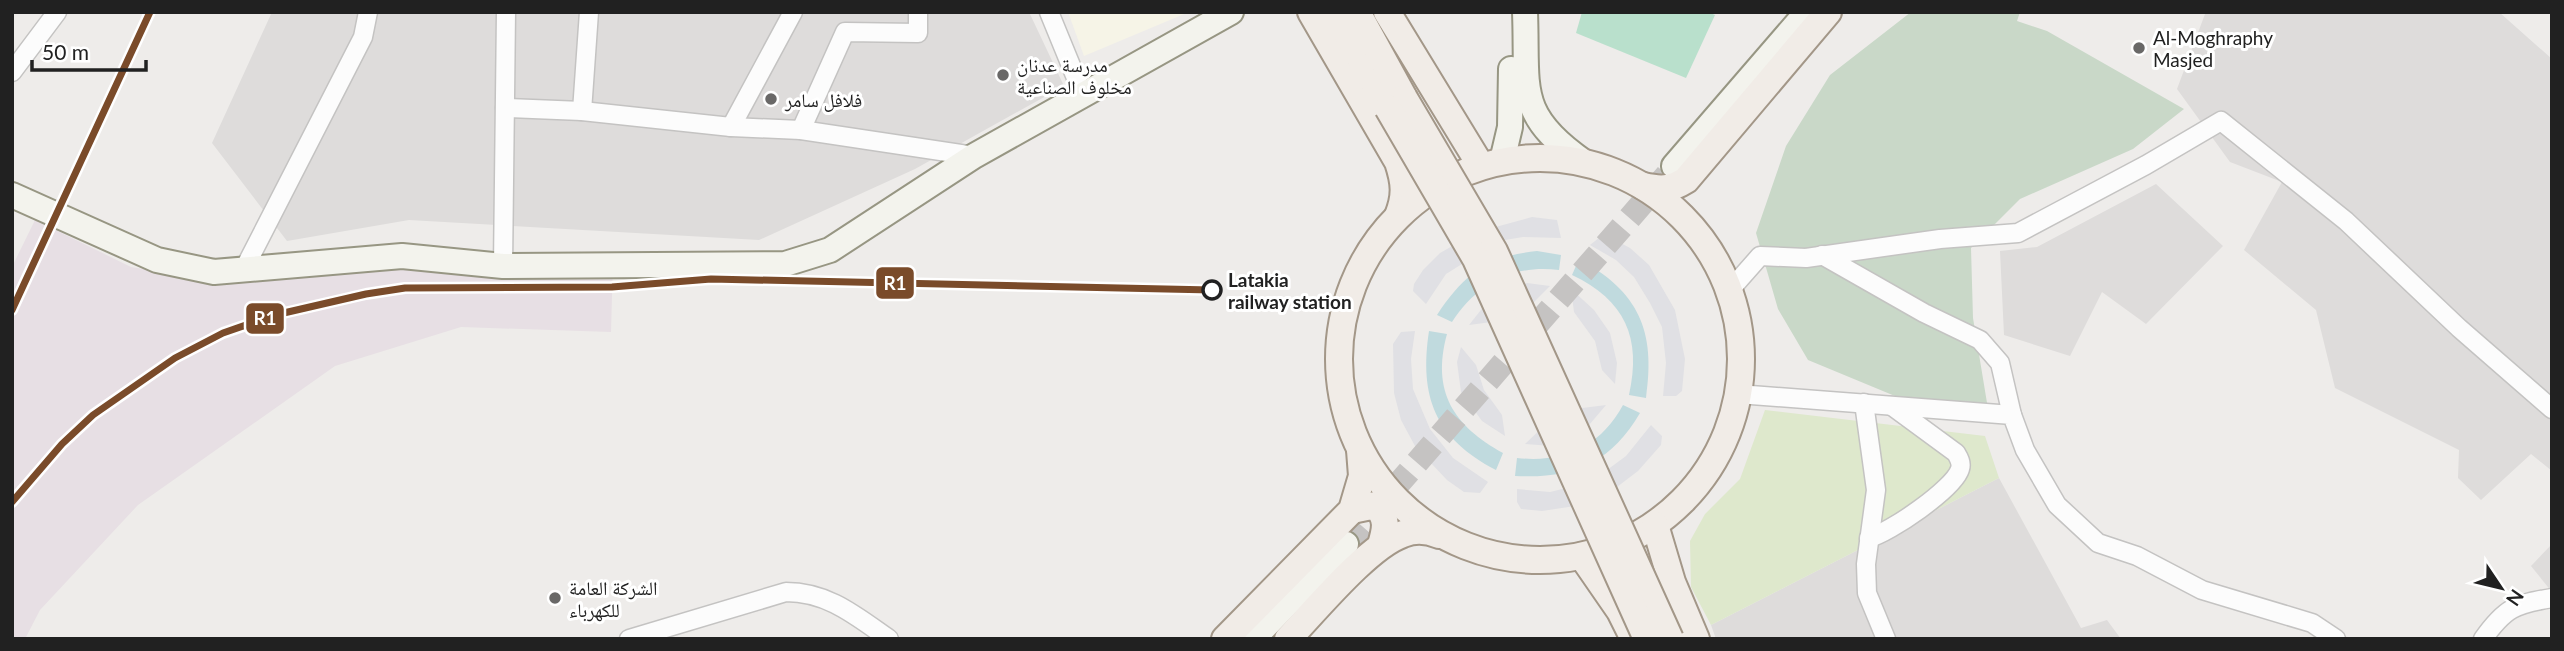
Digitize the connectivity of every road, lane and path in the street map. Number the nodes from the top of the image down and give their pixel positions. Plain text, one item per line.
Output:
1 (57, 12) edge
2 (368, 12) edge
3 (506, 12) edge
4 (589, 12) edge
5 (793, 12) edge
6 (918, 12) edge
7 (1049, 12) edge
8 (1231, 12) edge
9 (1311, 12) edge
10 (1335, 12) edge
11 (1356, 12) edge
12 (1387, 12) edge
13 (1509, 12) edge
14 (1525, 12) edge
15 (1807, 12) edge
16 (1828, 12) edge
17 (12, 72) edge
18 (1083, 95) junction
19 (1396, 103) junction
20 (505, 108) junction
21 (582, 111) junction
22 (731, 127) junction
23 (801, 130) junction
24 (974, 156) junction
25 (1584, 162) junction
26 (1492, 164) junction
27 (1675, 166) tunnel mouth
28 (1643, 186) junction
29 (12, 195) edge
30 (1398, 216) junction
31 (1822, 255) junction
32 (503, 266) junction
33 (243, 271) junction
34 (1730, 290) junction
35 (1738, 394) junction
36 (1864, 403) junction
37 (1891, 405) junction
38 (2552, 409) edge
39 (2012, 415) junction
40 (1358, 446) junction
41 (1352, 510) junction
42 (1654, 524) junction
43 (1443, 536) junction
44 (1869, 538) junction
45 (1346, 544) tunnel mouth
46 (1381, 545) junction
47 (1582, 556) junction
48 (2552, 598) edge
49 (629, 639) edge
50 (889, 639) edge
51 (1225, 639) edge
52 (1252, 639) edge
53 (1288, 639) edge
54 (1634, 639) edge
55 (1647, 639) edge
56 (1670, 639) edge
57 (1696, 639) edge
58 (1886, 639) edge
59 (2336, 639) edge
60 (2483, 639) edge

1 - 17 street
2 - 33 street
3 - 20 street
4 - 21 street
5 - 22 street
6 - 23 street
7 - 18 street
8 - 18 street
9 - 30 main road
10 - 19 main road
11 - 19 main road
12 - 26 main road
13 - 26 street
14 - 25 street
15 - 27 street
16 - 28 main road
18 - 24 street
19 - 55 main road, bridge
19 - 56 main road, bridge
20 - 21 street
20 - 32 street
21 - 22 street
22 - 23 street
23 - 24 street
24 - 32 street
25 - 26 main road
25 - 28 main road
26 - 30 main road
28 - 34 main road
29 - 33 street
30 - 40 main road
31 - 34 street
31 - 38 street
31 - 39 street
32 - 33 street
34 - 35 main road
35 - 36 street
35 - 42 main road
36 - 37 street
36 - 44 street
37 - 39 street
37 - 44 street
39 - 59 street
40 - 41 main road
40 - 43 main road
41 - 46 main road
41 - 51 main road
42 - 47 main road
42 - 57 main road
43 - 46 main road
43 - 47 main road
44 - 58 street
45 - 52 street
46 - 53 main road
47 - 54 main road
48 - 60 street
49 - 50 street

